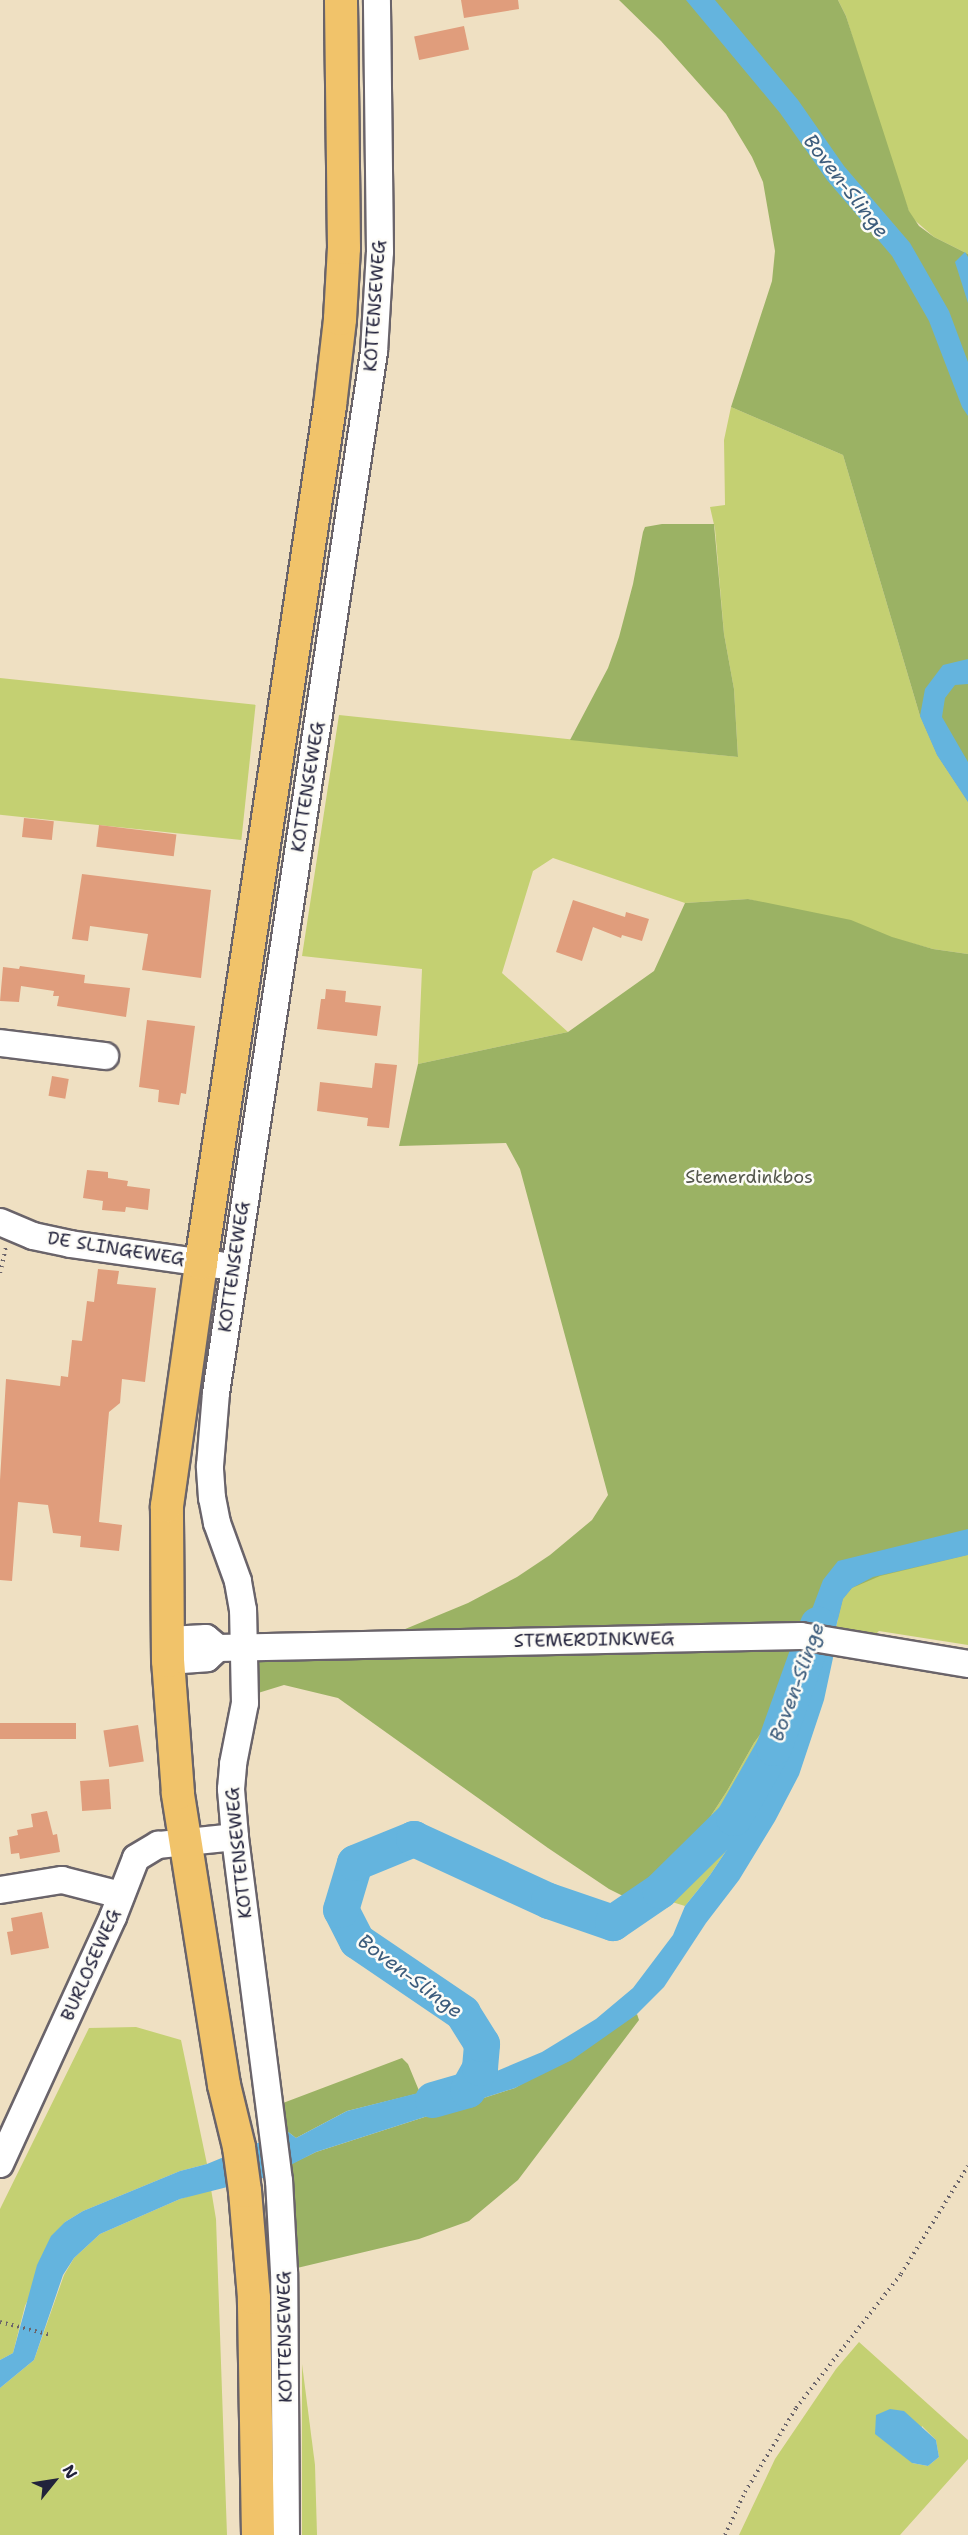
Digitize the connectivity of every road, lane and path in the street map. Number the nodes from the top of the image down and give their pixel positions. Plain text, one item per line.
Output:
1 (341, 0) edge
2 (377, 0) edge
3 (258, 890) junction
4 (291, 895) junction
5 (0, 1043) edge
6 (105, 1056) dead end
7 (0, 1222) edge
8 (201, 1263) junction
9 (234, 1267) junction
10 (244, 1647) junction
11 (177, 1650) junction
12 (968, 1664) edge
13 (208, 1840) junction
14 (0, 1890) edge
15 (121, 1895) junction
16 (0, 2164) edge
17 (968, 2166) edge
18 (0, 2322) edge
19 (51, 2335) dead end
20 (258, 2535) edge
21 (286, 2535) edge
22 (725, 2535) edge

1 - 3 main road, KOTTENSEWEG
2 - 4 street, KOTTENSEWEG
3 - 4 street
3 - 8 main road, KOTTENSEWEG
4 - 9 street, KOTTENSEWEG
5 - 6 street
7 - 8 street, DE SLINGEWEG
8 - 9 street, DE SLINGEWEG
8 - 11 main road, KOTTENSEWEG
9 - 10 street, KOTTENSEWEG
10 - 11 street, STEMERDINKWEG
10 - 12 street, STEMERDINKWEG
10 - 13 street, KOTTENSEWEG
11 - 13 main road, KOTTENSEWEG
13 - 15 street, BURLOSEWEG
13 - 20 main road, KOTTENSEWEG
13 - 21 street, KOTTENSEWEG
14 - 15 street
15 - 16 street, BURLOSEWEG
17 - 22 path
18 - 19 path

